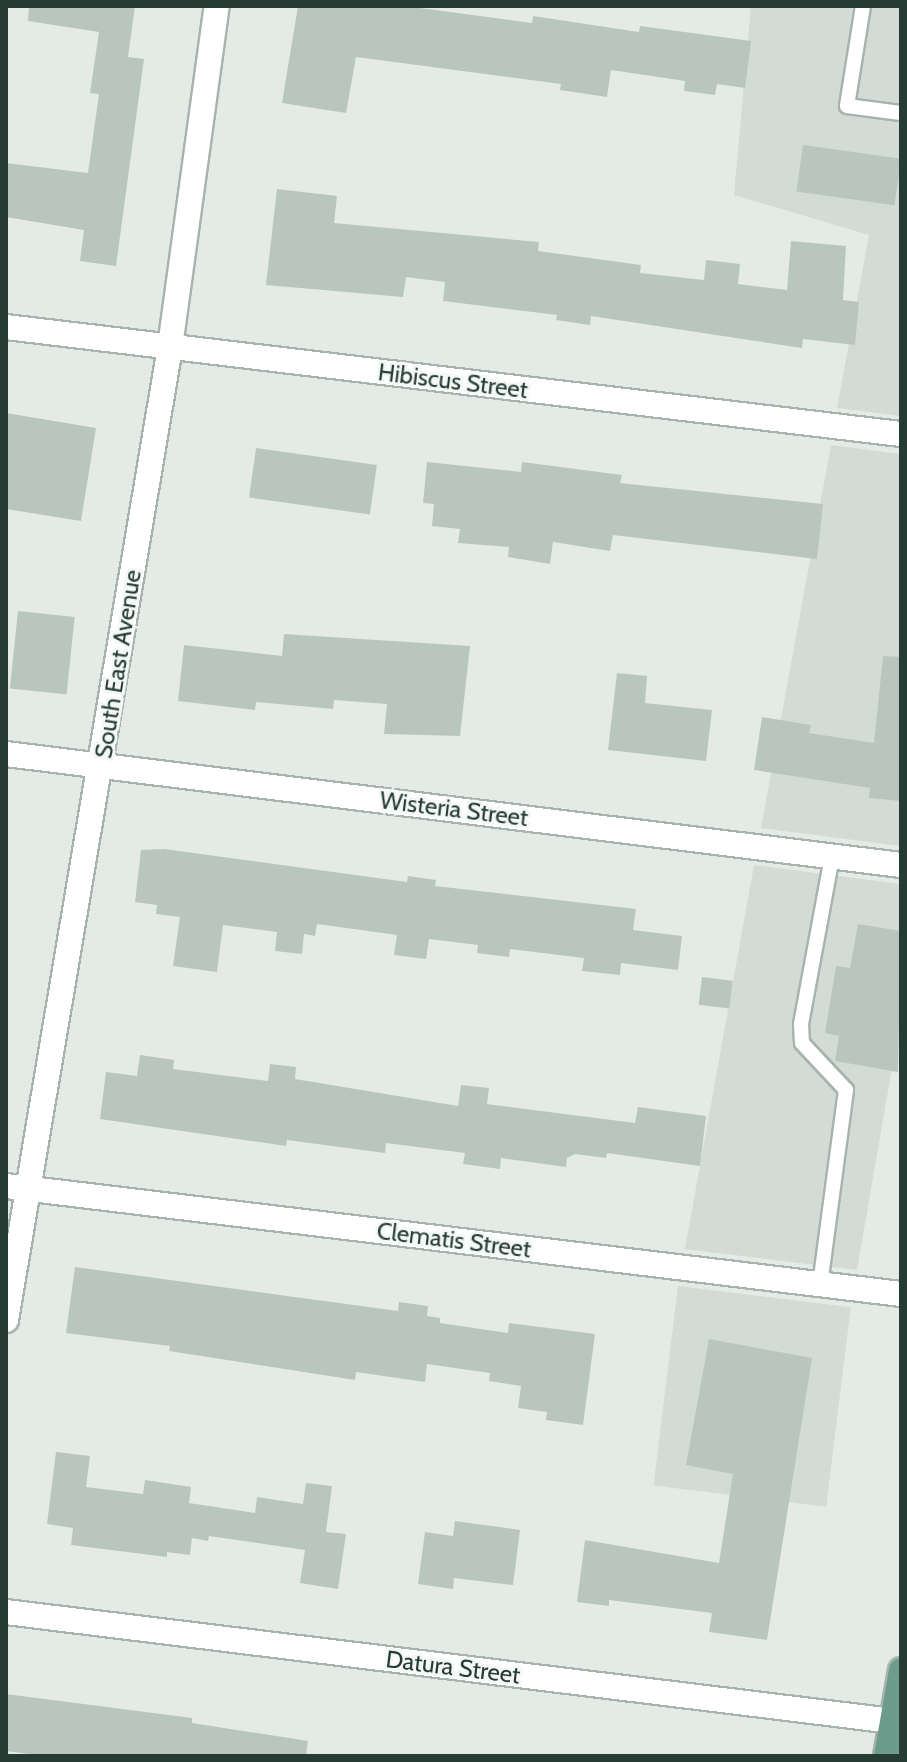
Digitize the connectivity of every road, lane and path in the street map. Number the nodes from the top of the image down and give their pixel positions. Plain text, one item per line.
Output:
1 (217, 6) edge
2 (863, 6) edge
3 (901, 113) edge
4 (6, 327) edge
5 (170, 347) junction
6 (900, 431) edge
7 (6, 754) edge
8 (102, 766) junction
9 (832, 857) junction
10 (901, 865) edge
11 (15, 1187) edge
12 (820, 1285) junction
13 (901, 1294) edge
14 (6, 1320) edge
15 (6, 1612) edge
16 (901, 1670) edge
17 (896, 1722) edge
18 (886, 1756) edge

1 - 5 street, South East Avenue
2 - 3 lane
4 - 5 street, Hibiscus Street
5 - 6 street, Hibiscus Street
5 - 8 street, South East Avenue
7 - 8 street, Wisteria Street
8 - 9 street, Wisteria Street
8 - 11 street, South East Avenue
9 - 10 street, Wisteria Street
9 - 12 lane
11 - 12 street, Clematis Street
11 - 14 street, South East Avenue
12 - 13 street, Clematis Street
15 - 17 street, Datura Street
16 - 17 main road
17 - 18 main road

